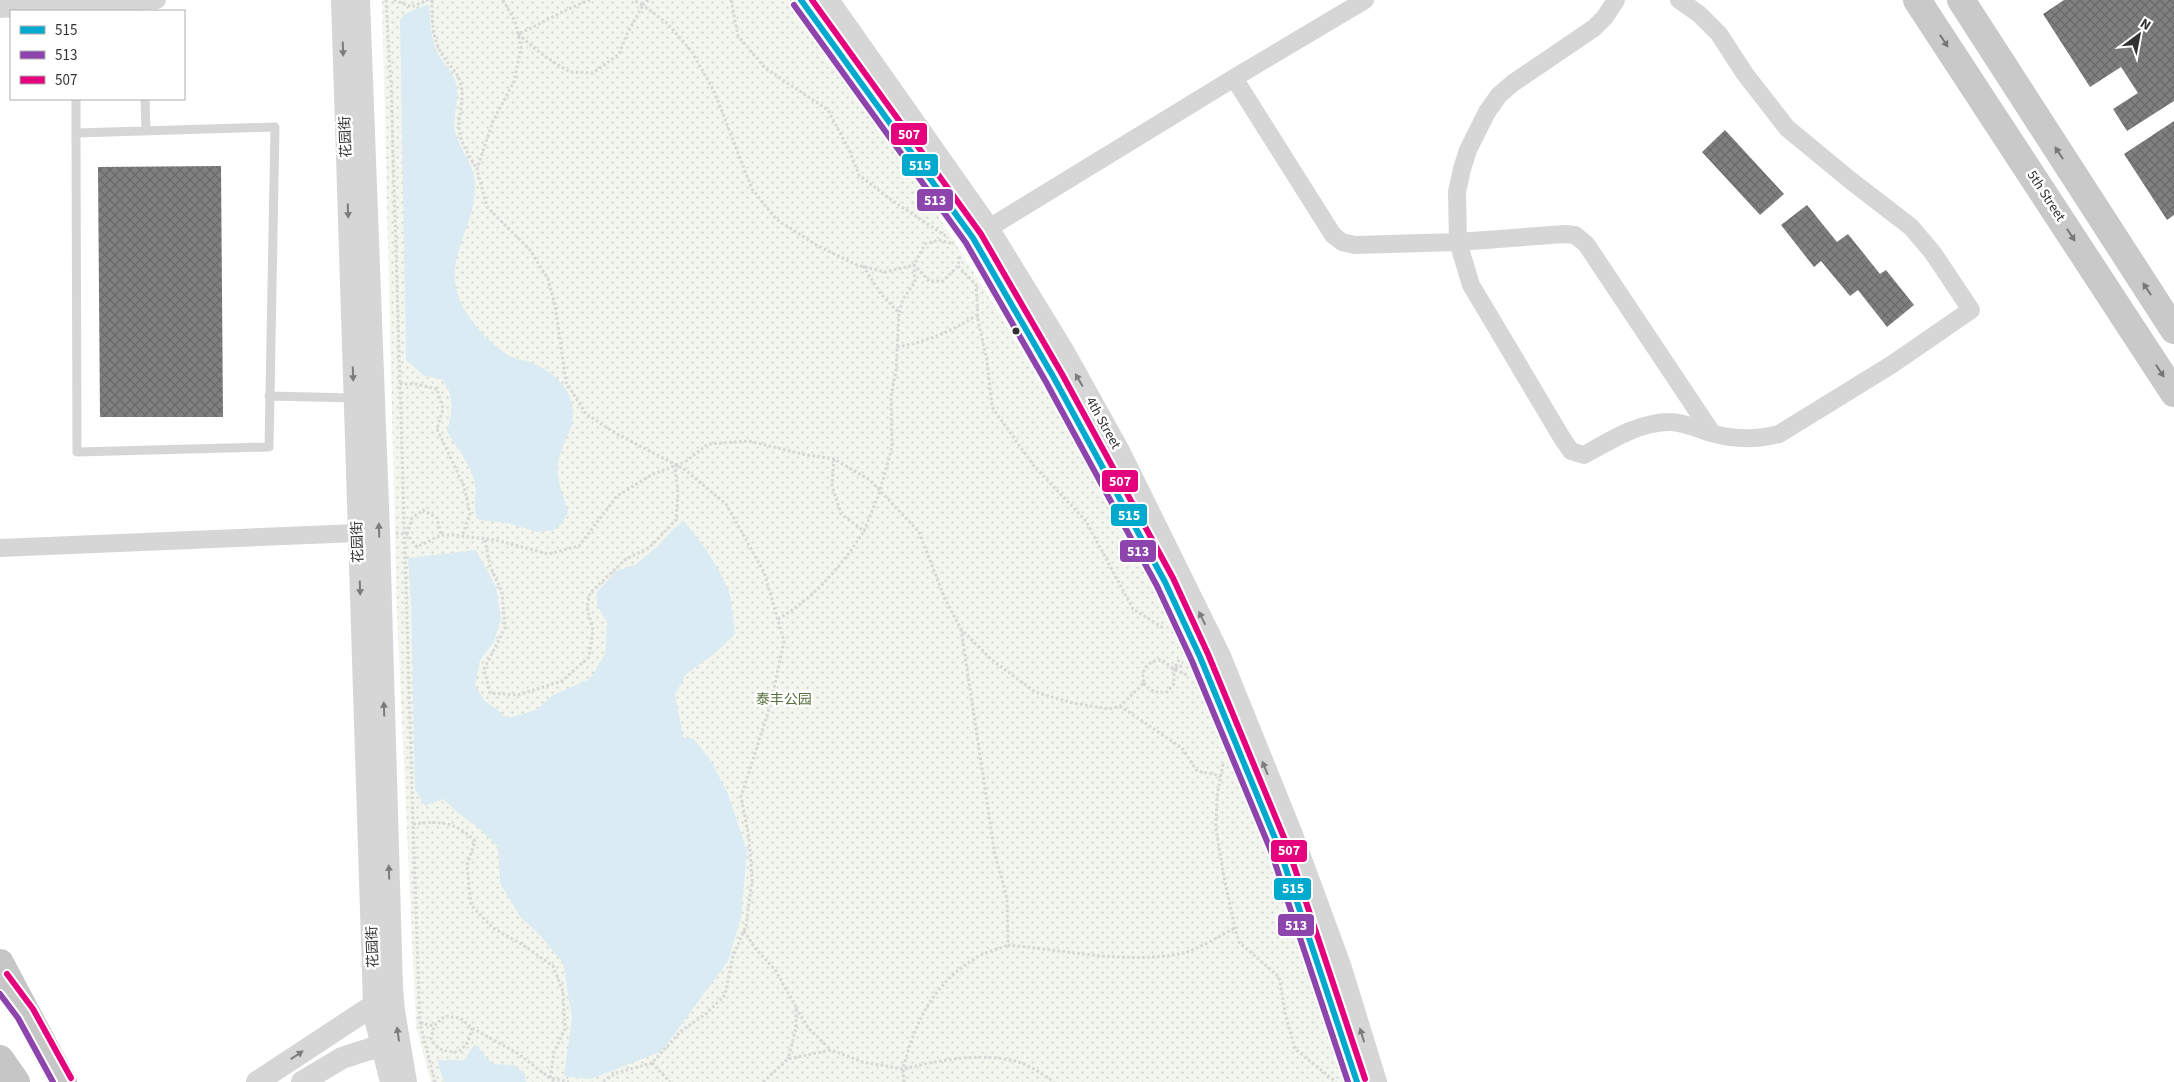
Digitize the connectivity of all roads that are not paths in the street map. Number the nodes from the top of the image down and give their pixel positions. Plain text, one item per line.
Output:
1 (157, 0) edge
2 (342, 0) edge
3 (359, 0) edge
4 (802, 0) edge
5 (828, 0) edge
6 (1365, 0) edge
7 (1616, 0) edge
8 (1679, 0) edge
9 (1917, 0) edge
10 (1961, 0) edge
11 (0, 9) edge
12 (1234, 78) junction
13 (76, 100) edge
14 (144, 100) edge
15 (146, 131) junction
16 (76, 133) junction
17 (974, 237) junction
18 (1458, 242) junction
19 (2174, 330) edge
20 (2174, 393) edge
21 (270, 396) junction
22 (354, 398) junction
23 (1712, 433) junction
24 (368, 533) junction
25 (0, 548) edge
26 (0, 963) edge
27 (0, 979) edge
28 (374, 1005) junction
29 (25, 1013) junction
30 (382, 1045) junction
31 (0, 1059) edge
32 (16, 1082) edge
33 (63, 1082) edge
34 (257, 1082) edge
35 (302, 1082) edge
36 (391, 1082) edge
37 (406, 1082) edge
38 (1357, 1082) edge
39 (1376, 1082) edge

1 - 11 street
2 -> 22 street, 花园街
24 -> 3 street, 花园街
4 - 17 street, 4th Street
5 - 17 street, 4th Street
6 - 12 street
7 - 18 street
8 - 23 street
9 -> 20 main road, 5th Street
19 -> 10 main road
12 - 17 street
12 - 18 street
13 - 16 lane
14 - 15 lane
15 - 16 lane
15 - 21 lane
16 - 21 lane
17 - 38 street, 4th Street
39 -> 17 street, 4th Street
18 - 23 street
18 - 23 street
21 - 22 lane
22 - 24 street, 花园街
24 - 25 street
24 -> 28 street, 花园街
37 -> 24 street, 花园街
26 - 29 highway
27 - 29 main road
28 - 30 street, 花园街
34 -> 28 street
29 - 33 highway
30 - 35 street
30 - 36 street, 花园街
31 - 32 highway

